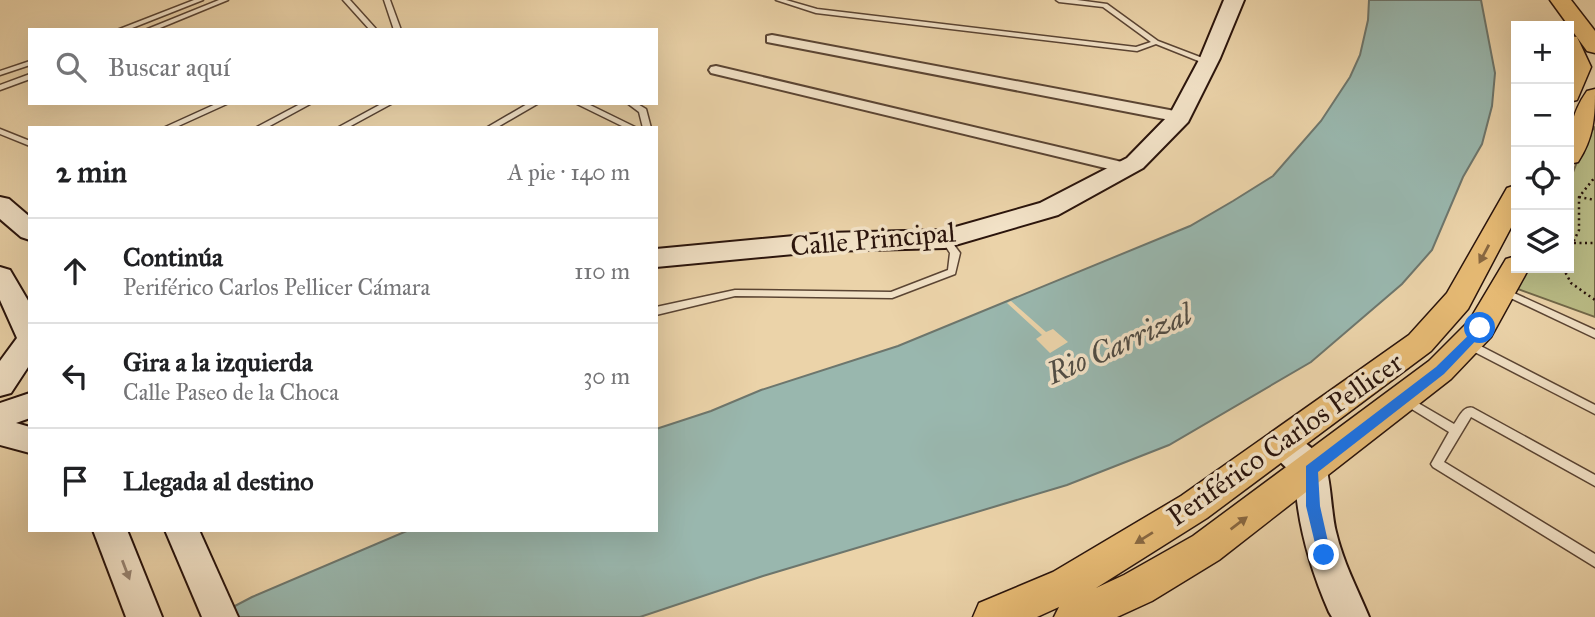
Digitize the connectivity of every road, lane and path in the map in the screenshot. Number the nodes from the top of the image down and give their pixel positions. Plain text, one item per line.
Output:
1 (200, 0) edge
2 (225, 0) edge
3 (346, 0) edge
4 (387, 0) edge
5 (779, 0) edge
6 (1059, 0) edge
7 (1234, 0) edge
8 (1543, 0) edge
9 (1560, 0) edge
10 (1556, 21) edge
11 (125, 28) edge
12 (154, 28) edge
13 (372, 28) edge
14 (397, 28) edge
15 (772, 39) dead end
16 (1156, 42) junction
17 (1574, 46) edge
18 (1209, 62) junction
19 (1591, 62) edge
20 (28, 64) edge
21 (716, 70) dead end
22 (0, 74) edge
23 (28, 77) edge
24 (0, 88) edge
25 (1574, 88) edge
26 (1595, 96) edge
27 (220, 105) edge
28 (304, 105) edge
29 (385, 105) edge
30 (531, 105) edge
31 (583, 105) edge
32 (634, 105) edge
33 (1180, 117) junction
34 (1589, 121) edge
35 (172, 126) edge
36 (263, 126) edge
37 (345, 126) edge
38 (494, 126) edge
39 (629, 126) edge
40 (647, 126) edge
41 (0, 131) edge
42 (28, 143) edge
43 (1574, 147) edge
44 (1126, 168) junction
45 (1595, 177) edge
46 (1579, 197) junction
47 (1595, 200) edge
48 (1511, 203) edge
49 (0, 205) edge
50 (28, 229) edge
51 (945, 239) junction
52 (1574, 243) joint
53 (1595, 243) edge
54 (658, 258) edge
55 (1565, 273) edge
56 (1509, 279) edge
57 (3, 286) edge
58 (1595, 300) edge
59 (658, 311) edge
60 (1595, 334) edge
61 (28, 335) edge
62 (28, 342) edge
63 (1467, 343) junction
64 (0, 384) edge
65 (1404, 398) junction
66 (28, 406) edge
67 (1595, 410) edge
68 (0, 416) edge
69 (1456, 431) junction
70 (0, 432) edge
71 (28, 439) edge
72 (1282, 443) junction
73 (1311, 470) junction
74 (1595, 481) edge
75 (111, 532) edge
76 (183, 532) edge
77 (1595, 561) edge
78 (1080, 608) edge
79 (1346, 611) edge
80 (143, 613) edge
81 (220, 617) edge
82 (993, 617) edge

1 - 11 lane
2 - 12 lane
3 - 13 lane
4 - 14 lane
5 - 16 lane
6 - 16 lane
7 - 18 main road, Calle Principal
8 - 10 main road
9 - 19 main road
15 - 33 street
16 - 18 lane
17 - 19 main road
18 - 33 main road, Calle Principal
19 - 25 main road
20 - 22 lane
21 - 44 street
23 - 24 lane
26 - 34 main road
27 - 35 lane
28 - 36 lane
29 - 37 lane
30 - 38 lane
31 - 39 lane
32 - 40 lane
33 - 44 main road, Calle Principal
34 - 43 main road
41 - 42 lane
44 - 51 main road, Calle Principal
45 - 46 path
46 - 47 path
46 - 52 path
48 -> 72 main road, Periférico Carlos Pellicer
49 - 50 main road
51 - 54 main road, Calle Principal
51 - 59 lane
52 - 53 path
55 - 58 path
56 - 60 lane
56 - 63 main road
57 - 61 main road
62 - 64 main road
63 - 65 main road
63 - 67 lane
65 - 69 lane
65 - 73 main road
66 - 68 main road
69 - 74 lane
69 - 77 lane
70 - 71 main road
72 - 73 main road
72 -> 78 main road, Periférico Carlos Pellicer
78 -> 73 main road
73 - 79 main road
75 -> 80 main road
76 - 81 main road
78 - 82 main road, Periférico Carlos Pellicer

